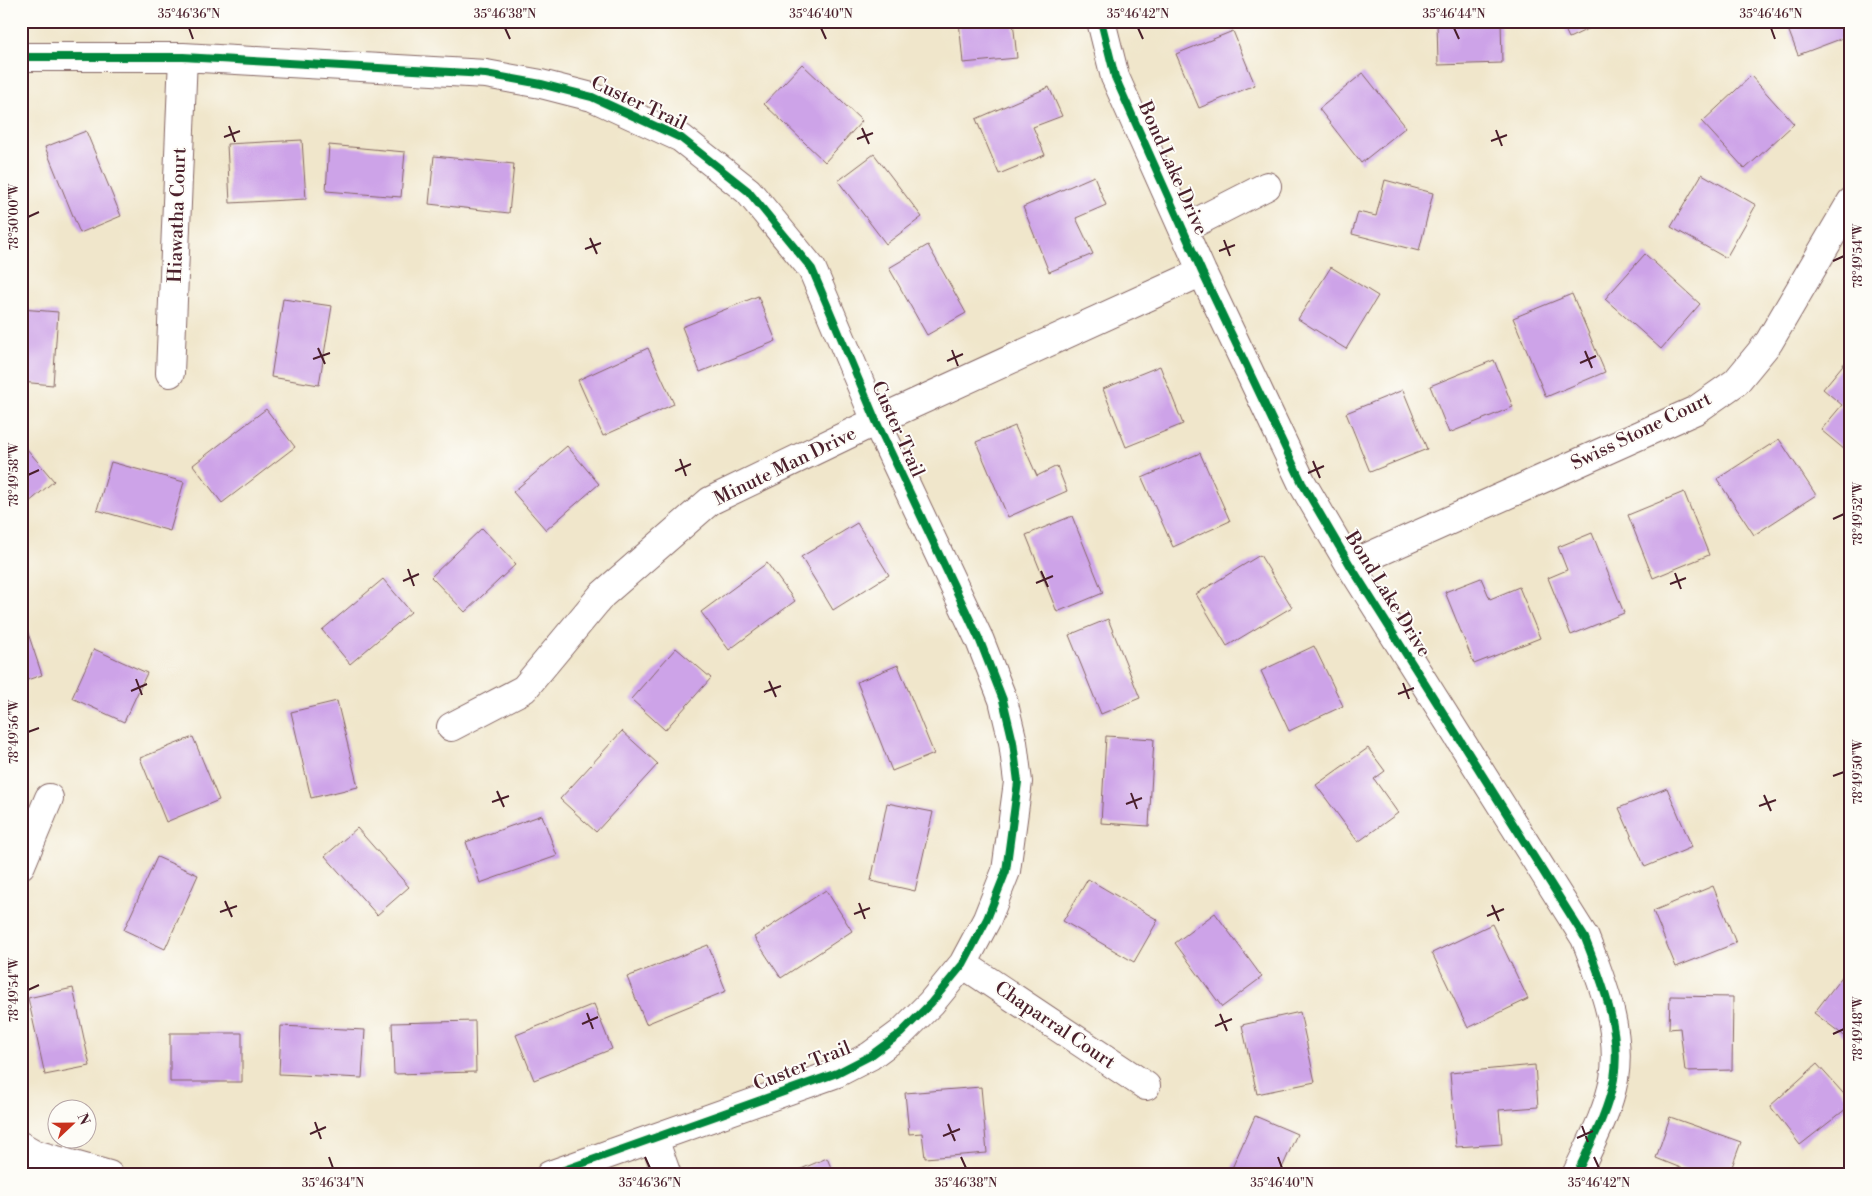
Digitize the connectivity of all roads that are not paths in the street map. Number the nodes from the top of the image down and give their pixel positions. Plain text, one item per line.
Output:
1 (1101, 21) edge
2 (21, 57) edge
3 (183, 57) junction
4 (1267, 186) dead end
5 (1851, 202) edge
6 (1183, 229) junction
7 (1202, 272) junction
8 (170, 373) dead end
9 (876, 421) junction
10 (1350, 565) junction
11 (451, 727) dead end
12 (49, 798) dead end
13 (21, 865) edge
14 (964, 964) junction
15 (1146, 1086) dead end
16 (654, 1139) junction
17 (21, 1146) edge
18 (110, 1175) edge
19 (550, 1175) edge
20 (667, 1175) edge
21 (1576, 1175) edge

1 - 6 street, Bond Lake Drive
2 - 3 street, Custer Trail
3 - 8 street, Hiawatha Court
3 - 9 street, Custer Trail
4 - 6 street, Bond Lake Drive
5 - 10 street, Swiss Stone Court
6 - 7 street, Bond Lake Drive
7 - 9 street, Minute Man Drive
7 - 10 street, Bond Lake Drive
9 - 11 street, Minute Man Drive
9 - 14 street, Custer Trail
10 - 21 street, Bond Lake Drive
12 - 13 street
14 - 15 street, Chaparral Court
14 - 16 street, Custer Trail
16 - 19 street, Custer Trail
16 - 20 street
17 - 18 street

